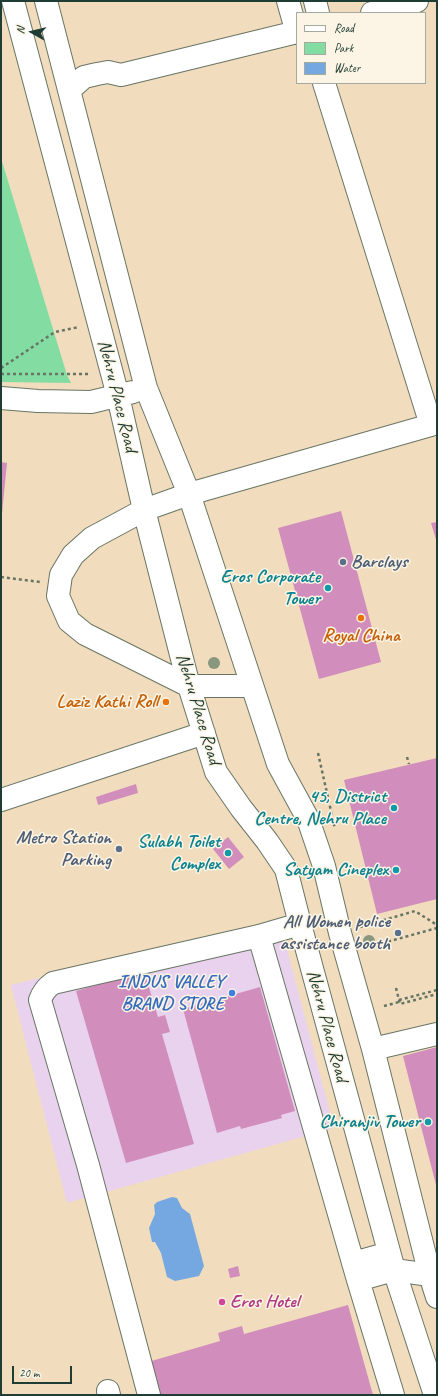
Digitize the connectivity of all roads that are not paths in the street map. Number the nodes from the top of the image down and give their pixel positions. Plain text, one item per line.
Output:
1 (13, 1) edge
2 (46, 1) edge
3 (288, 1) edge
4 (315, 1) edge
5 (418, 1) edge
6 (318, 12) edge
7 (376, 12) edge
8 (296, 29) edge
9 (296, 32) edge
10 (324, 84) edge
11 (71, 85) junction
12 (37, 94) junction
13 (146, 388) junction
14 (118, 396) junction
15 (1, 398) edge
16 (189, 494) junction
17 (144, 510) junction
18 (189, 686) junction
19 (252, 686) junction
20 (204, 733) junction
21 (1, 800) edge
22 (300, 924) junction
23 (259, 936) junction
24 (437, 1034) edge
25 (373, 1049) junction
26 (392, 1261) junction
27 (355, 1271) junction
28 (434, 1274) edge
29 (437, 1297) edge
30 (149, 1395) edge
31 (393, 1395) edge
32 (435, 1395) edge

1 - 12 street, Nehru Place Road
2 - 11 street, Nehru Place Road
3 - 8 street
4 - 6 street
5 - 7 street
9 - 11 street
10 - 16 street
11 - 12 street
11 - 13 street, Nehru Place Road
12 - 14 street, Nehru Place Road
13 - 14 street
13 - 16 street, Nehru Place Road
14 - 15 street
14 - 17 street, Nehru Place Road
16 - 17 street
16 - 19 street, Nehru Place Road
17 - 18 street, Nehru Place Road
17 - 18 street
18 - 19 street
18 - 20 street, Nehru Place Road
19 - 25 street, Nehru Place Road
20 - 21 street
20 - 22 street, Nehru Place Road
22 - 23 street
22 - 26 street, Nehru Place Road
23 - 27 street
23 - 30 street
24 - 25 street
25 - 28 street, Nehru Place Road
26 - 27 street
26 - 28 street
26 - 32 street, Nehru Place Road
27 - 31 street
28 - 29 street, Nehru Place Road

